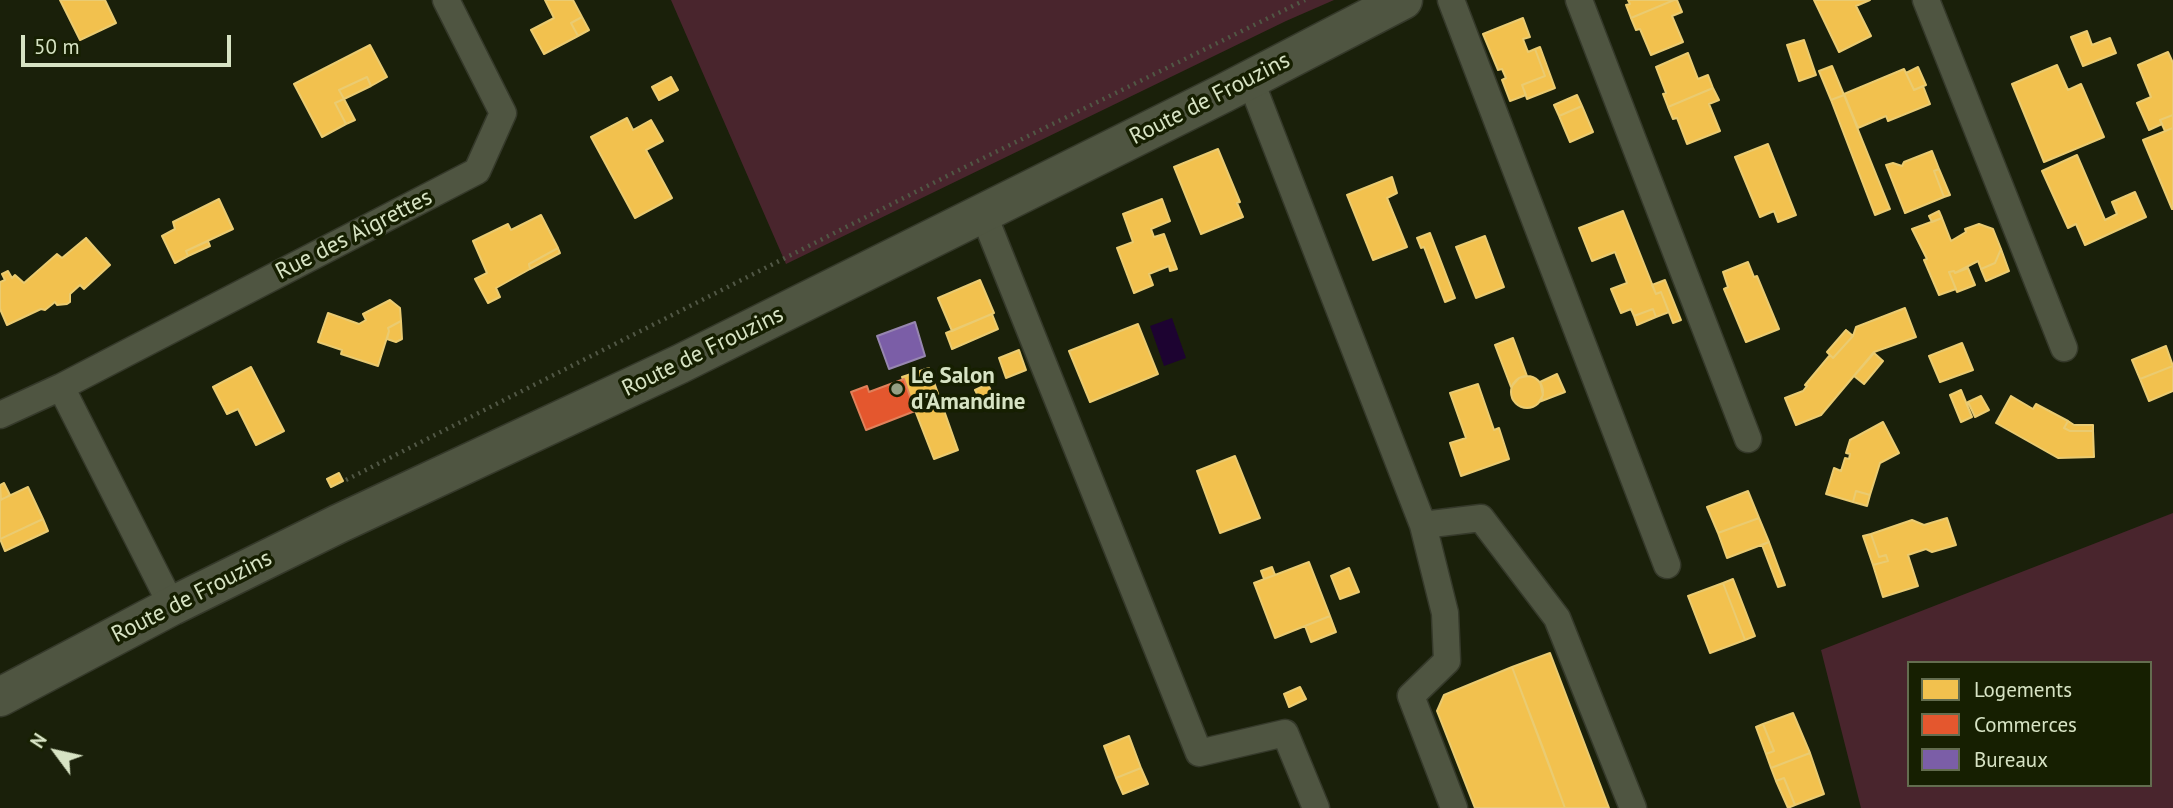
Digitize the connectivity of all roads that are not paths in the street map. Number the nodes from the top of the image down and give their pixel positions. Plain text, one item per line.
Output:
1 (446, 0) edge
2 (1403, 0) edge
3 (1451, 0) edge
4 (1579, 0) edge
5 (1926, 0) edge
6 (1250, 79) junction
7 (983, 213) junction
8 (2064, 348) dead end
9 (61, 387) junction
10 (0, 415) edge
11 (1748, 439) dead end
12 (1423, 525) junction
13 (1667, 565) dead end
14 (172, 606) junction
15 (0, 697) edge
16 (1316, 808) edge
17 (1454, 808) edge
18 (1633, 808) edge

1 - 9 street, Rue des Aigrettes
2 - 6 main road, Route de Frouzins
3 - 13 street
4 - 11 street
5 - 8 street
6 - 7 main road, Route de Frouzins
6 - 12 street
7 - 14 main road, Route de Frouzins
7 - 16 street
9 - 10 street, Rue des Aigrettes
9 - 14 street
12 - 17 street
12 - 18 street
14 - 15 main road, Route de Frouzins

